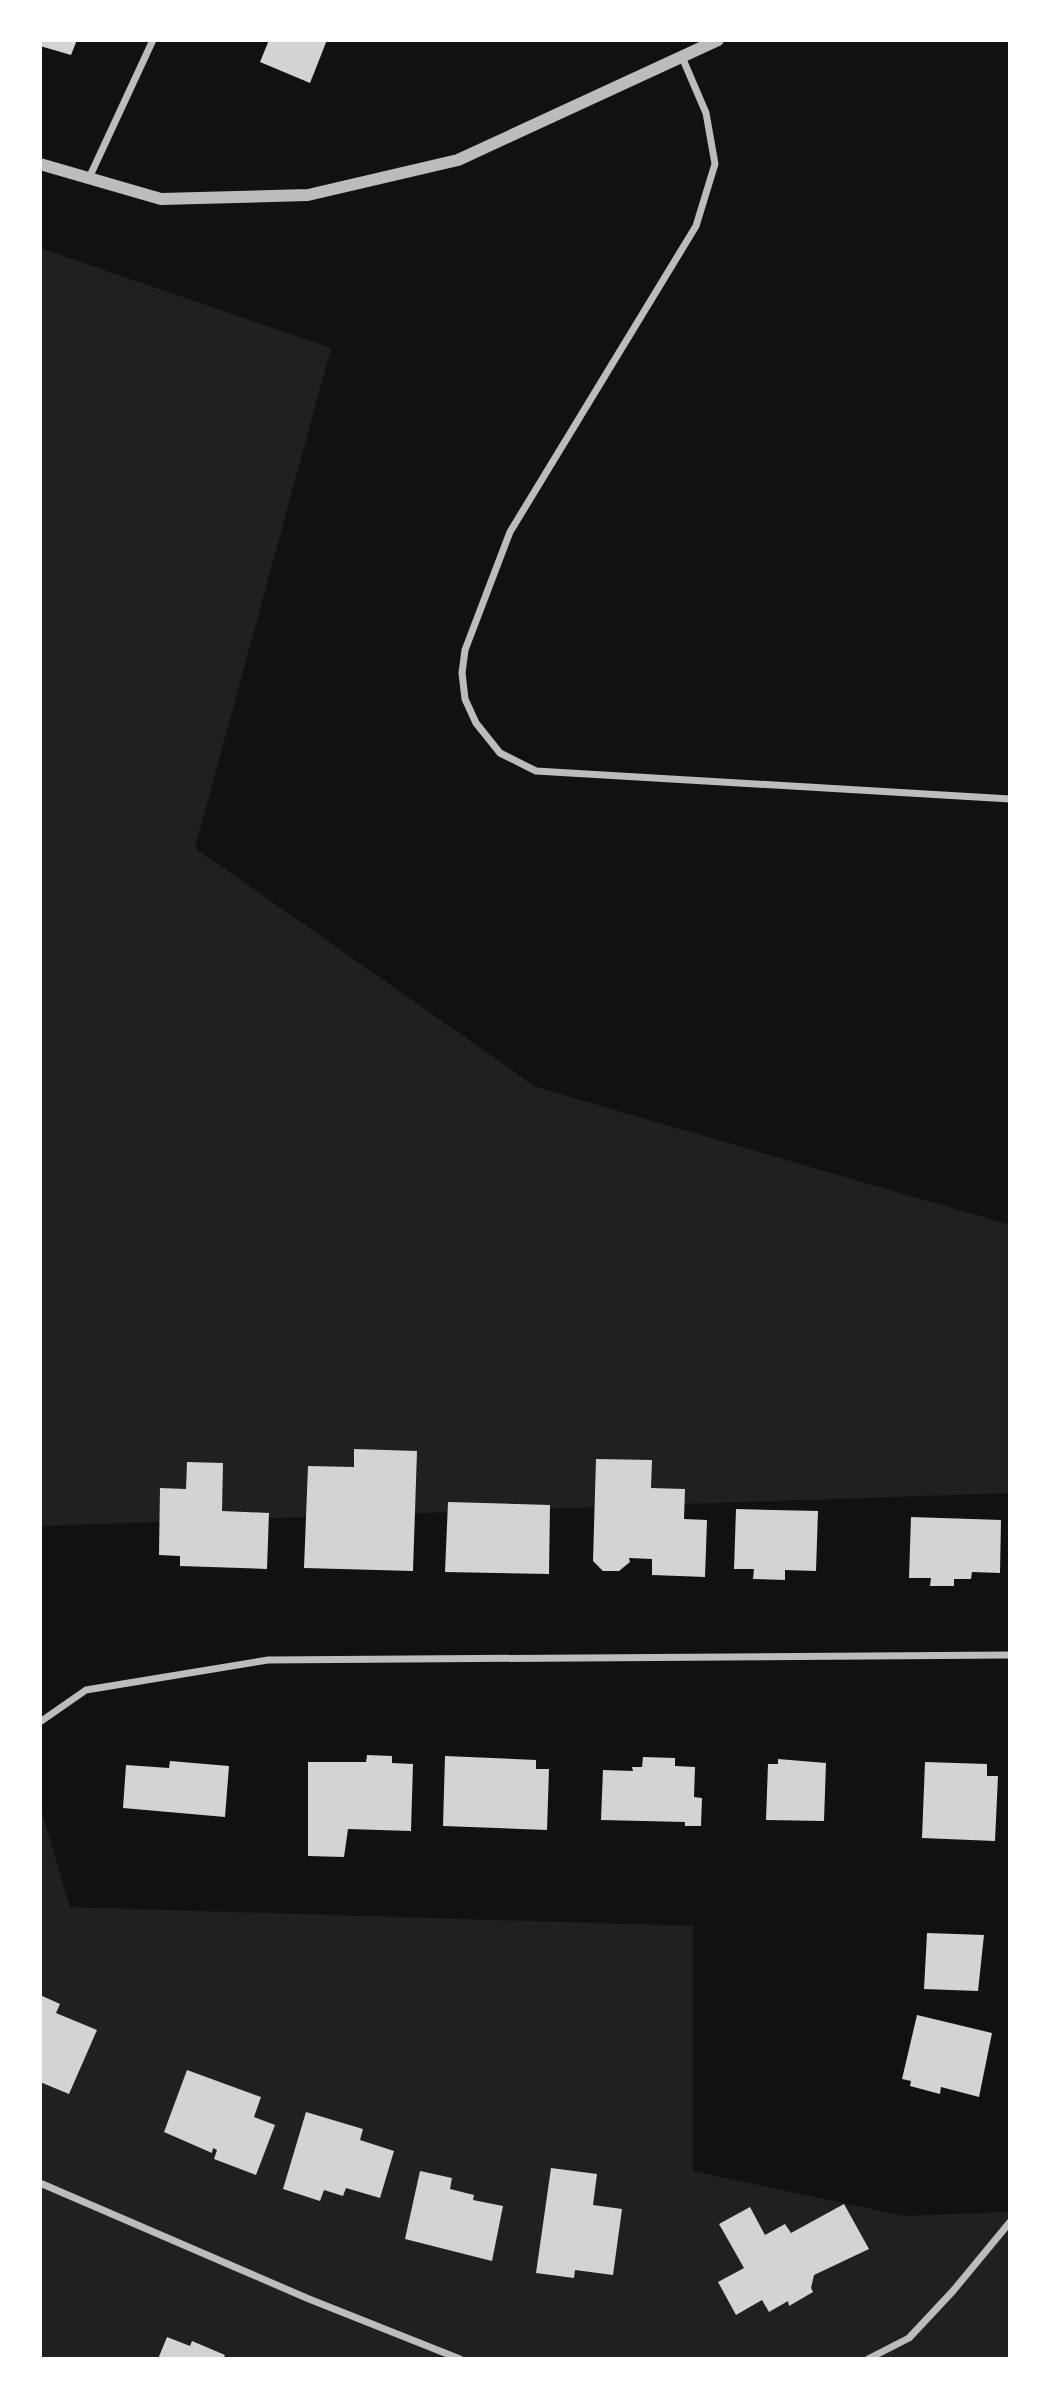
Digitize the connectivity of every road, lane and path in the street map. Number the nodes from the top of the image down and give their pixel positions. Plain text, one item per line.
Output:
1 (153, 40) edge
2 (718, 40) edge
3 (681, 57) junction
4 (40, 163) edge
5 (89, 179) junction
6 (1010, 799) edge
7 (1010, 1655) edge
8 (40, 1722) edge
9 (40, 2183) edge
10 (1010, 2222) edge
11 (460, 2359) edge
12 (868, 2359) edge

1 - 5 street
2 - 3 street
3 - 5 street
3 - 6 street
4 - 5 street
7 - 8 street
9 - 11 street
10 - 12 street

